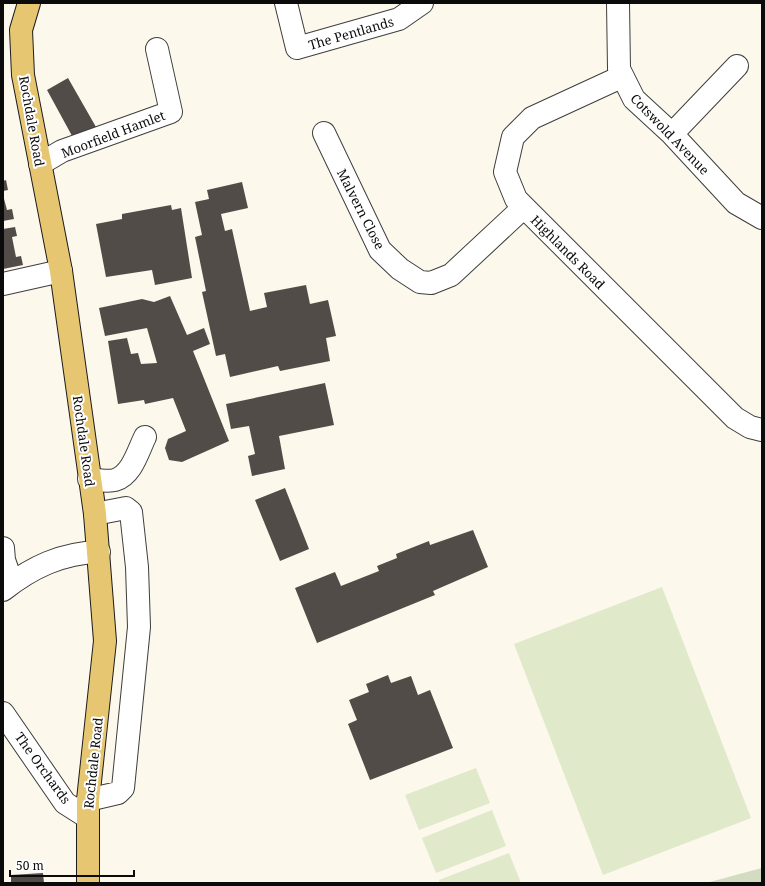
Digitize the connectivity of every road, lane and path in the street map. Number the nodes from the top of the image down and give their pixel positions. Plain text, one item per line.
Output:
1 (29, 3) edge
2 (286, 3) edge
3 (422, 3) edge
4 (618, 3) edge
5 (157, 49) dead end
6 (737, 66) dead end
7 (621, 77) junction
8 (324, 133) dead end
9 (672, 134) junction
10 (40, 164) junction
11 (524, 208) junction
12 (762, 218) edge
13 (61, 271) junction
14 (3, 284) edge
15 (762, 430) edge
16 (145, 437) dead end
17 (90, 479) junction
18 (95, 514) junction
19 (3, 548) edge
20 (98, 552) junction
21 (8, 586) edge
22 (3, 713) edge
23 (88, 809) junction
24 (88, 883) edge

1 - 10 main road, Rochdale Road
2 - 3 street, The Pentlands
4 - 7 street, Cotswold Avenue
5 - 10 street, Moorfield Hamlet
6 - 9 street
7 - 9 street, Cotswold Avenue
7 - 11 street, Highlands Road
8 - 11 street, Malvern Close
9 - 12 street, Cotswold Avenue
10 - 13 main road, Rochdale Road
11 - 15 street, Highlands Road
13 - 14 street
13 - 17 main road, Rochdale Road
16 - 17 street
17 - 18 main road, Rochdale Road
18 - 20 main road, Rochdale Road
18 - 23 street
19 - 21 street
20 - 21 street
20 - 23 main road, Rochdale Road
22 - 23 street, The Orchards
23 - 24 main road, Rochdale Road

